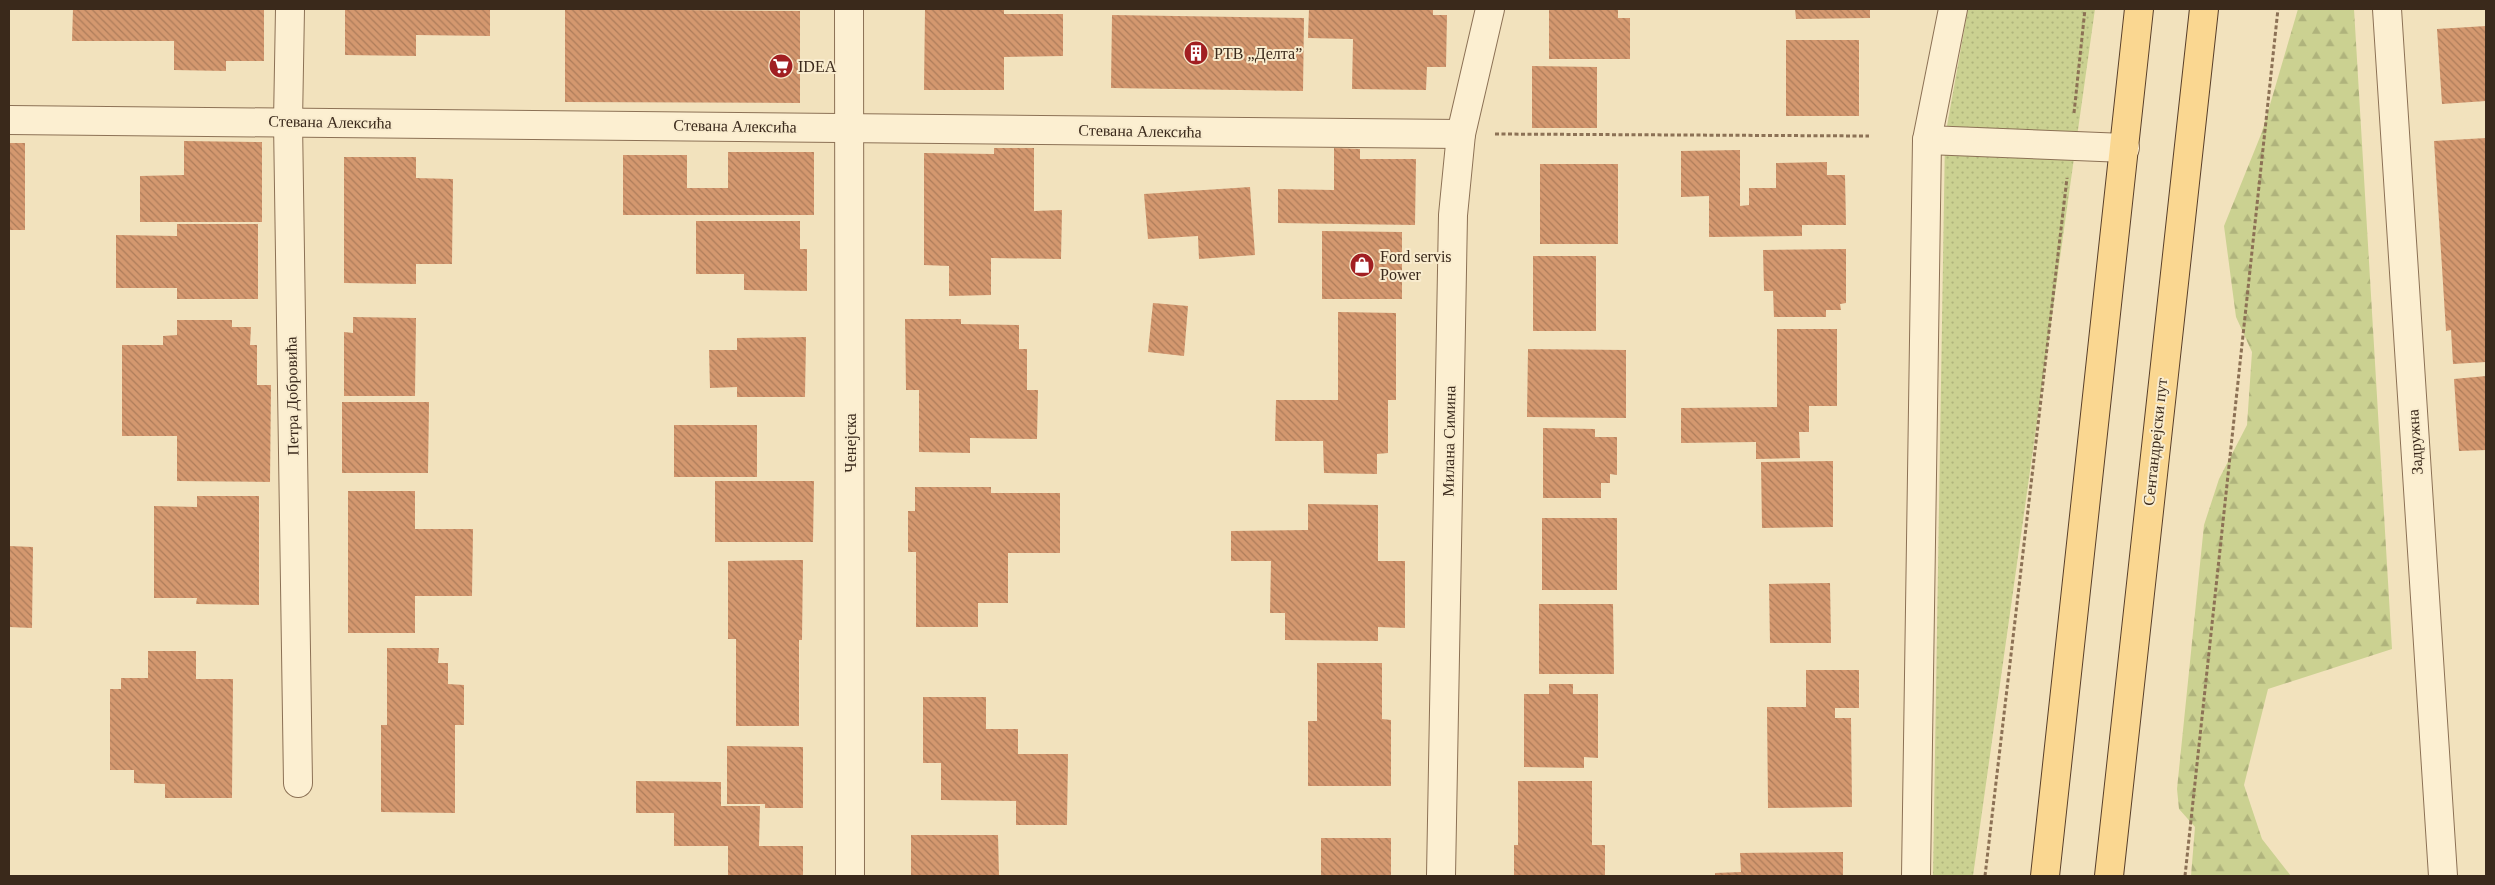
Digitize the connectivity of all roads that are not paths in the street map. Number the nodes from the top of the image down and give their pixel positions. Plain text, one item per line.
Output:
1 (290, 9) edge
2 (849, 9) edge
3 (1490, 9) edge
4 (1952, 9) edge
5 (2139, 9) edge
6 (2204, 9) edge
7 (2387, 9) edge
8 (9, 120) edge
9 (288, 122) junction
10 (849, 128) junction
11 (1461, 134) junction
12 (1926, 140) junction
13 (2125, 148) junction
14 (298, 783) dead end
15 (850, 876) edge
16 (1441, 876) edge
17 (1916, 876) edge
18 (2045, 876) edge
19 (2108, 876) edge
20 (2443, 876) edge

1 - 9 street, Петра Добровића
2 - 10 street, Ченејска
3 - 11 street, Милана Симина
4 - 12 street
5 - 13 main road
6 - 19 main road, Сентандрејски пут
7 - 20 street, Задружна
8 - 9 street, Стевана Алексића
9 - 10 street, Стевана Алексића
9 - 14 street, Петра Добровића
10 - 11 street, Стевана Алексића
10 - 15 street, Ченејска
11 - 16 street, Милана Симина
12 - 13 street
12 - 17 street
13 - 18 main road

